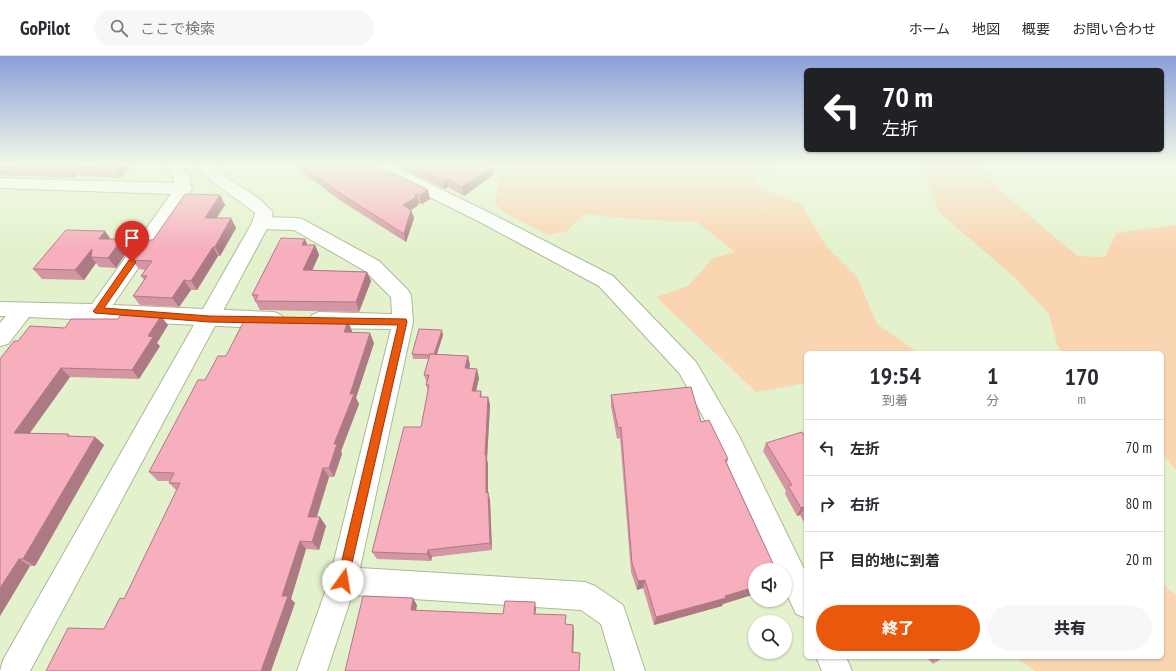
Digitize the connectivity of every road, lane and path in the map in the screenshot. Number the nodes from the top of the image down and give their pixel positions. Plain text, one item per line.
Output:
1 (179, 193) edge
2 (238, 193) edge
3 (435, 193) edge
4 (261, 223) junction
5 (0, 309) edge
6 (24, 309) junction
7 (98, 311) junction
8 (209, 319) junction
9 (403, 322) junction
10 (0, 338) edge
11 (343, 581) junction
12 (804, 600) edge
13 (832, 659) edge
14 (14, 671) edge
15 (312, 671) edge
16 (630, 671) edge
17 (838, 671) edge

1 - 7 street
2 - 4 street
3 - 12 street
4 - 8 street
4 - 9 street
5 - 6 street
6 - 7 street
6 - 10 street
7 - 8 street
8 - 9 street
8 - 14 street
9 - 11 street
11 - 15 street
11 - 16 street
13 - 17 street

